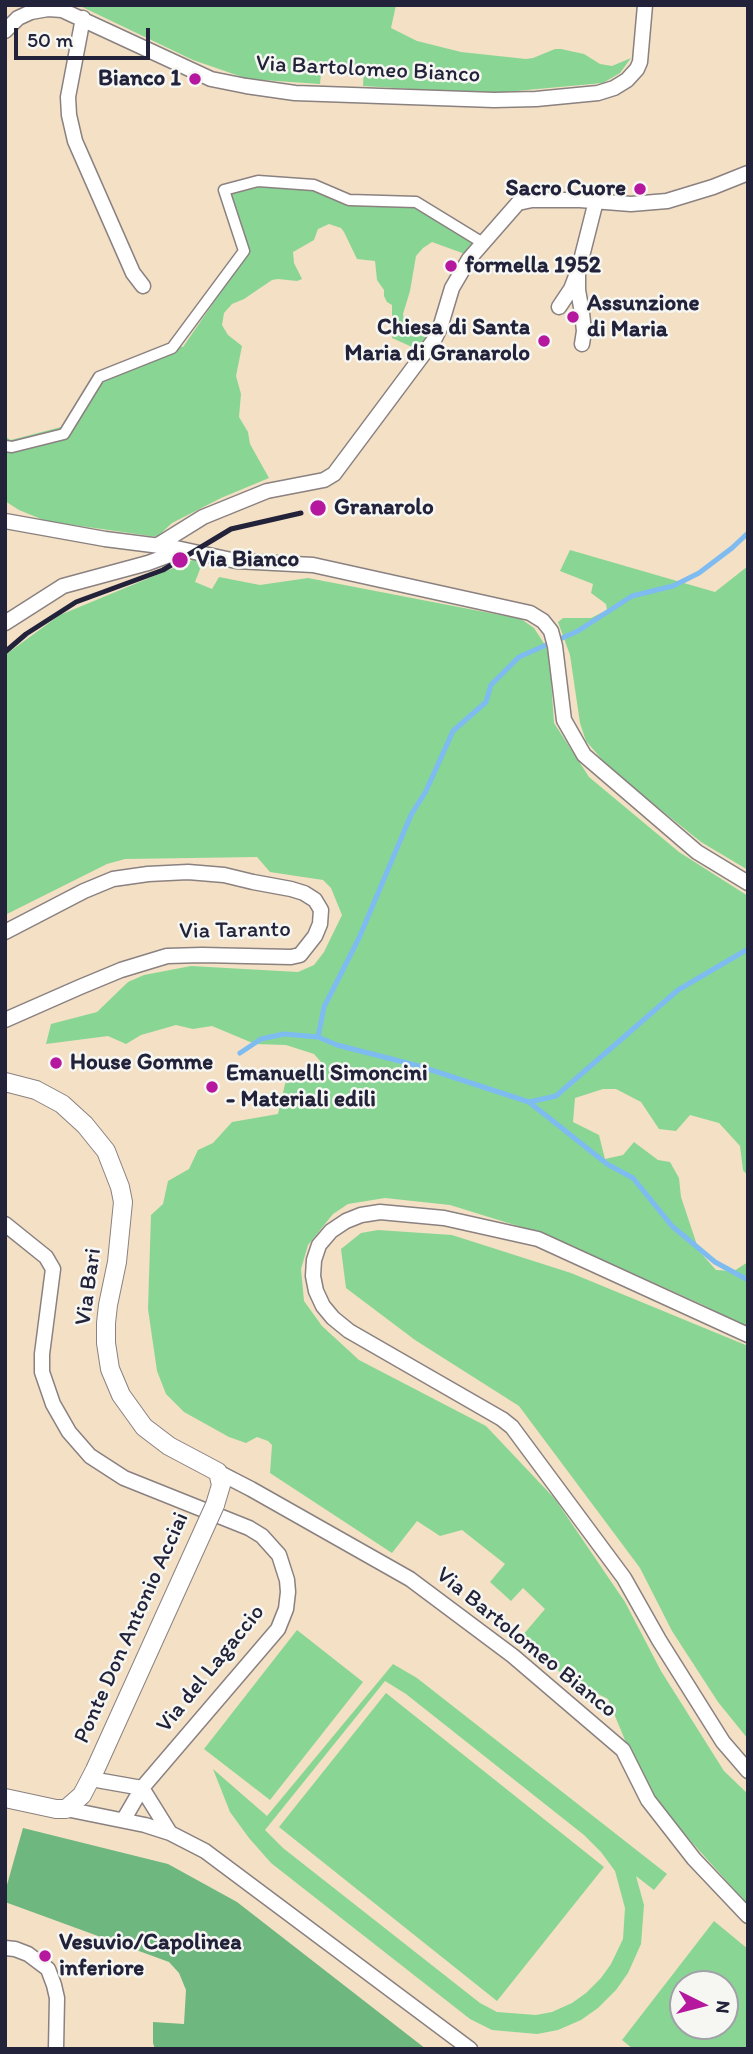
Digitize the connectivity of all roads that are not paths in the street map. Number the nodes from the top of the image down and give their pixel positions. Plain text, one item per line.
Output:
1 (645, 5) edge
2 (83, 18) junction
3 (5, 31) edge
4 (748, 173) edge
5 (596, 201) junction
6 (483, 243) junction
7 (578, 272) junction
8 (143, 286) dead end
9 (559, 307) dead end
10 (582, 344) dead end
11 (5, 446) edge
12 (5, 521) edge
13 (158, 545) junction
14 (176, 548) junction
15 (5, 624) edge
16 (748, 883) edge
17 (5, 932) edge
18 (5, 1020) edge
19 (5, 1082) edge
20 (5, 1224) edge
21 (748, 1335) edge
22 (218, 1472) junction
23 (748, 1771) edge
24 (93, 1774) junction
25 (142, 1788) junction
26 (5, 1798) edge
27 (66, 1809) junction
28 (124, 1819) junction
29 (170, 1833) junction
30 (748, 1916) edge
31 (5, 1948) edge
32 (56, 2049) edge
33 (470, 2049) edge

1 - 2 street, Via Bartolomeo Bianco
2 - 3 street, Via Bartolomeo Bianco
2 - 8 street
4 - 5 street
5 - 6 street
5 - 7 street
6 - 11 street
6 - 13 street
7 - 9 street
7 - 10 street
12 - 13 street
13 - 14 street
14 - 15 street
14 - 16 street
17 - 18 street, Via Taranto
19 - 22 street, Via Bari
20 - 25 street, Via del Lagaccio
21 - 23 street
22 - 24 street, Ponte Don Antonio Acciai, bridge
22 - 30 street, Via Bartolomeo Bianco
24 - 25 street
24 - 27 street, Ponte Don Antonio Acciai
25 - 28 street, Via del Lagaccio
25 - 29 street
26 - 27 street
27 - 28 street
28 - 29 street
29 - 33 street
31 - 32 street

